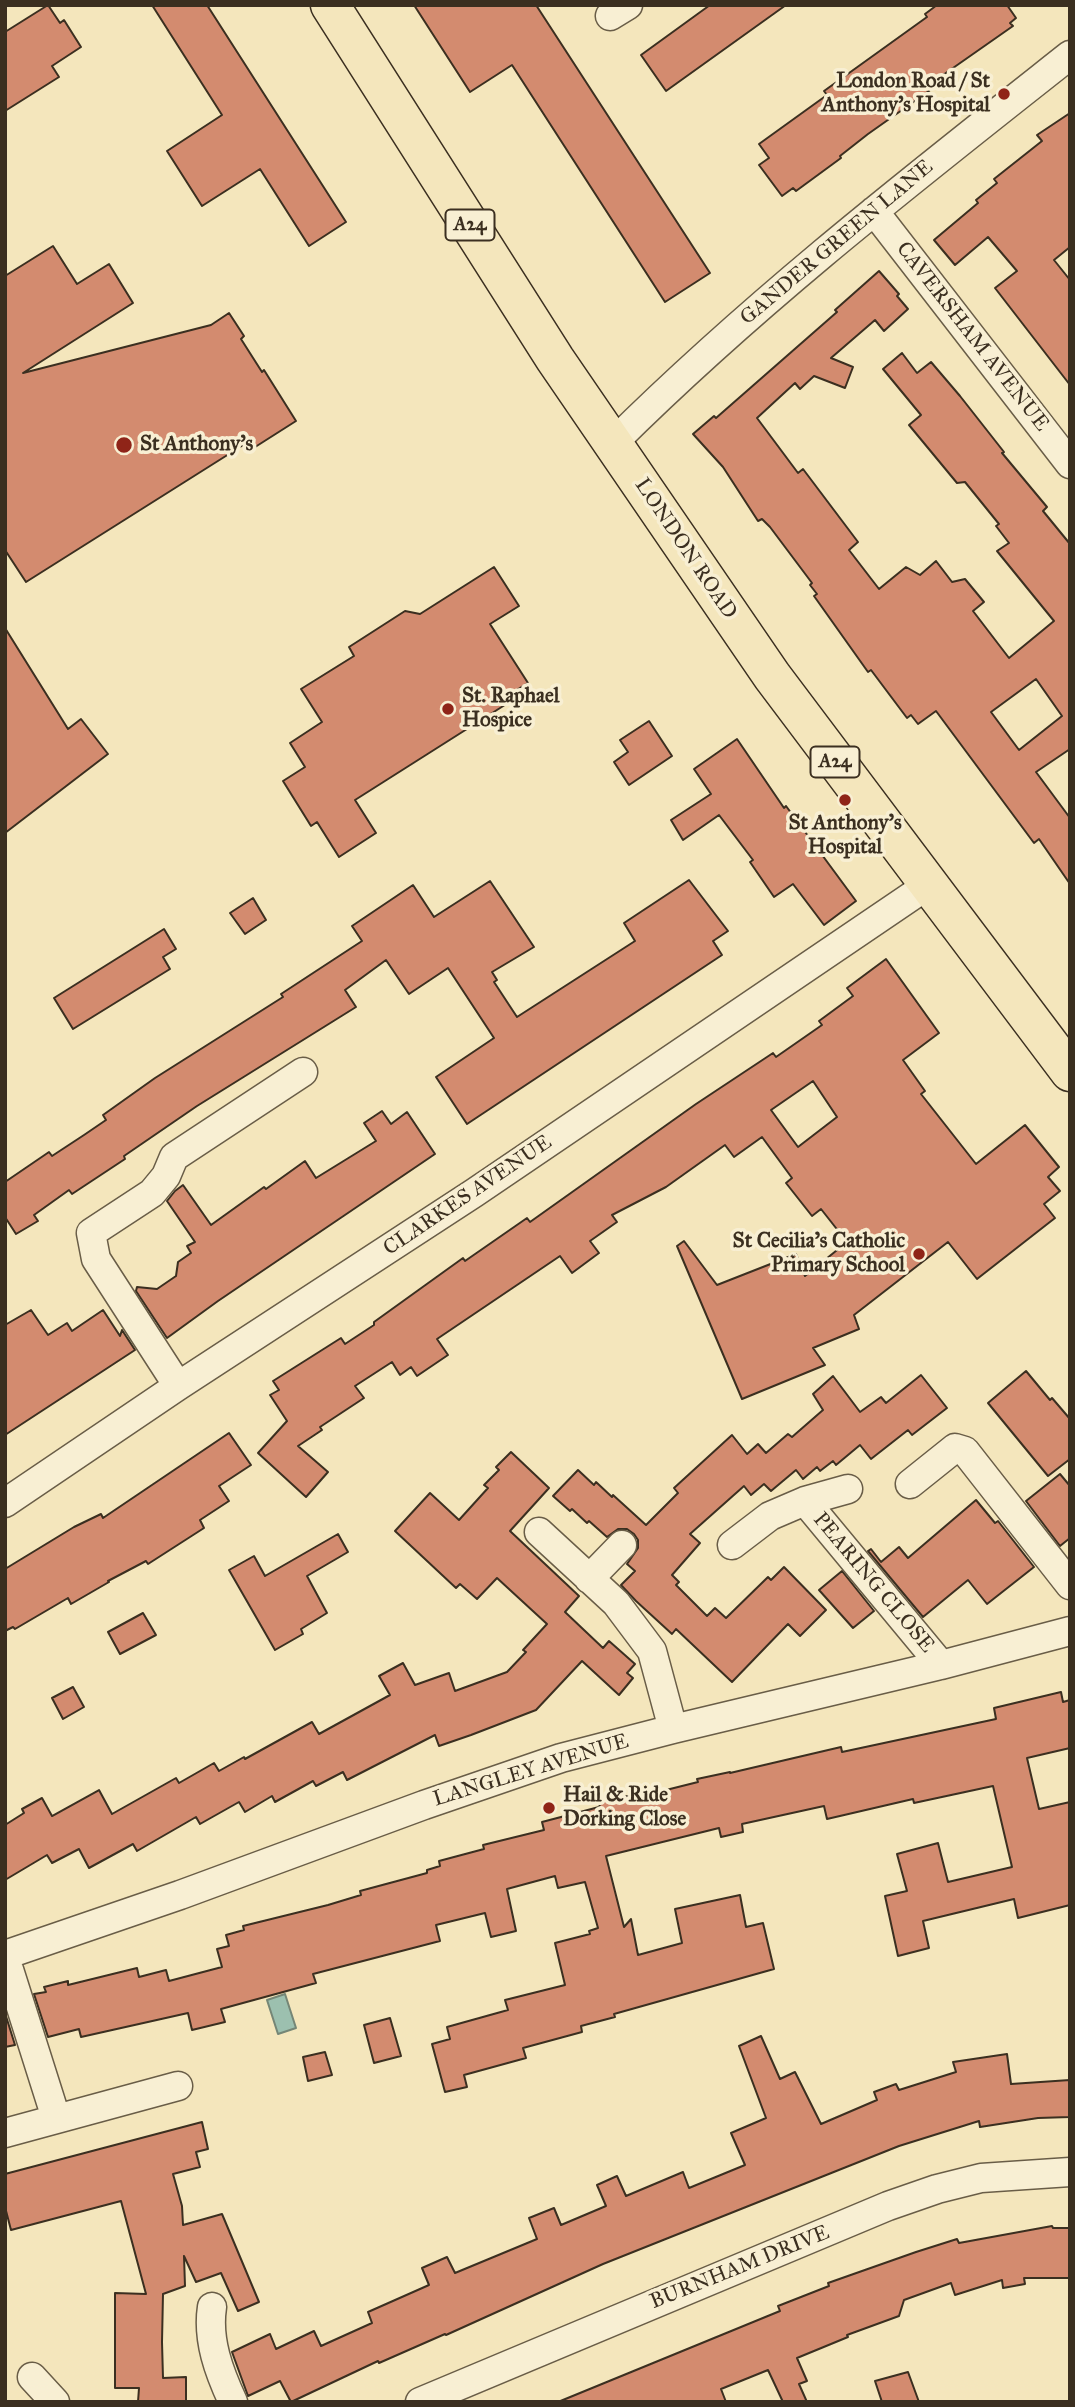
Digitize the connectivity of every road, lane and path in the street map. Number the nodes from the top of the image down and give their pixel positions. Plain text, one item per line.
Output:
1 (330, 5) edge
2 (1070, 55) edge
3 (874, 211) junction
4 (614, 442) junction
5 (1070, 464) edge
6 (928, 885) junction
7 (303, 1072) dead end
8 (1070, 1072) edge
9 (178, 1386) junction
10 (910, 1484) dead end
11 (848, 1489) dead end
12 (805, 1501) junction
13 (5, 1503) edge
14 (539, 1532) dead end
15 (622, 1545) dead end
16 (732, 1545) dead end
17 (590, 1579) junction
18 (1070, 1585) edge
19 (1070, 1631) edge
20 (941, 1665) junction
21 (673, 1729) junction
22 (5, 1956) edge
23 (178, 2086) dead end
24 (56, 2118) junction
25 (5, 2133) edge
26 (1070, 2172) edge
27 (212, 2307) dead end
28 (32, 2377) dead end
29 (55, 2402) edge
30 (233, 2402) edge
31 (420, 2402) edge

1 - 4 highway, LONDON ROAD / A24
2 - 3 street, GANDER GREEN LANE
3 - 4 street, GANDER GREEN LANE
3 - 5 street, CAVERSHAM AVENUE
4 - 6 highway, LONDON ROAD / A24
6 - 8 highway, LONDON ROAD / A24
6 - 9 street, CLARKES AVENUE
7 - 9 street
9 - 13 street, CLARKES AVENUE
10 - 18 street
11 - 12 street, PEARING CLOSE
12 - 16 street, PEARING CLOSE
12 - 20 street, PEARING CLOSE
14 - 17 street
15 - 17 street
17 - 21 street
19 - 20 street, LANGLEY AVENUE
20 - 21 street, LANGLEY AVENUE
21 - 22 street, LANGLEY AVENUE
22 - 24 street
23 - 24 street
24 - 25 street
26 - 31 street, BURNHAM DRIVE
27 - 30 street
28 - 29 street

